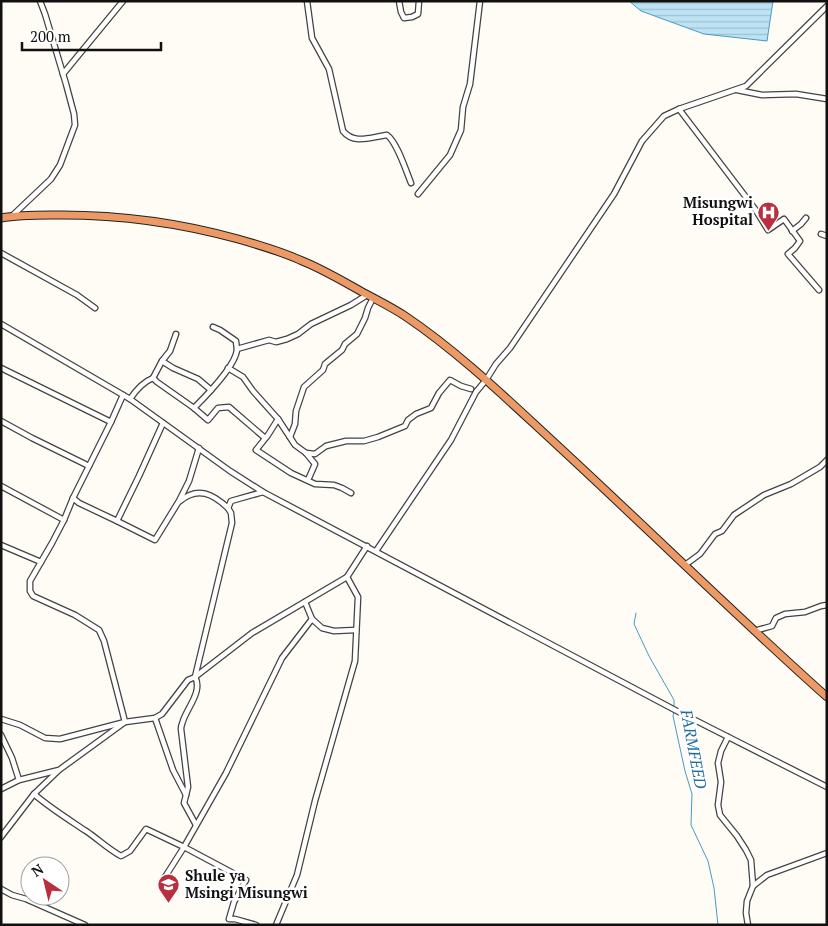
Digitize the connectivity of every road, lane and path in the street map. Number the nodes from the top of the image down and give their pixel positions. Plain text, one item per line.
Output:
1 (123, 1) edge
2 (307, 1) edge
3 (399, 1) edge
4 (420, 1) edge
5 (480, 1) edge
6 (42, 2) edge
7 (826, 9) edge
8 (63, 74) junction
9 (735, 90) junction
10 (827, 99) edge
11 (680, 109) junction
12 (411, 183) dead end
13 (418, 194) dead end
14 (12, 216) junction
15 (1, 218) edge
16 (806, 218) dead end
17 (792, 231) junction
18 (1, 253) edge
19 (819, 290) dead end
20 (370, 296) junction
21 (95, 308) dead end
22 (1, 324) edge
23 (213, 327) dead end
24 (176, 334) dead end
25 (237, 349) junction
26 (162, 361) junction
27 (1, 368) edge
28 (228, 368) junction
29 (153, 378) junction
30 (486, 380) junction
31 (471, 389) dead end
32 (212, 390) junction
33 (123, 395) junction
34 (130, 399) junction
35 (194, 408) junction
36 (278, 419) junction
37 (1, 421) edge
38 (111, 422) junction
39 (163, 423) junction
40 (290, 436) junction
41 (265, 438) junction
42 (199, 448) junction
43 (306, 453) junction
44 (827, 460) edge
45 (89, 466) junction
46 (308, 480) junction
47 (1, 486) edge
48 (263, 492) junction
49 (350, 493) dead end
50 (73, 498) junction
51 (179, 502) junction
52 (228, 508) junction
53 (64, 520) junction
54 (117, 521) junction
55 (1, 545) edge
56 (367, 546) junction
57 (376, 551) junction
58 (41, 562) junction
59 (684, 565) junction
60 (347, 577) junction
61 (305, 602) junction
62 (827, 605) edge
63 (312, 619) junction
64 (356, 630) junction
65 (754, 631) junction
66 (195, 677) junction
67 (826, 695) edge
68 (155, 718) junction
69 (1, 719) edge
70 (125, 722) junction
71 (1, 735) edge
72 (728, 737) junction
73 (60, 770) junction
74 (18, 780) junction
75 (827, 787) edge
76 (1, 789) edge
77 (34, 794) junction
78 (186, 795) junction
79 (196, 825) junction
80 (1, 837) edge
81 (184, 847) junction
82 (827, 853) edge
83 (165, 877) dead end
84 (752, 886) junction
85 (1, 890) edge
86 (86, 925) edge
87 (256, 925) edge
88 (276, 925) edge
89 (748, 925) edge

1 - 8 street
2 - 12 street
3 - 4 street
5 - 13 street
6 - 8 street
7 - 9 street
8 - 14 street
9 - 10 street
9 - 11 street
11 - 17 street
11 - 30 street
14 - 15 highway
14 - 20 highway
16 - 17 street
17 - 19 street
18 - 21 street
20 - 25 street
20 - 30 highway
20 - 40 street
22 - 33 street
23 - 25 street
24 - 26 street
25 - 28 street
26 - 29 street
26 - 32 street
27 - 38 street
28 - 32 street
28 - 36 street
29 - 34 street
29 - 35 street
30 - 57 street
30 - 59 highway
31 - 43 street
32 - 35 street
33 - 34 street
33 - 38 street
34 - 39 street
35 - 41 street
36 - 40 street
36 - 41 street
37 - 45 street
38 - 45 street
39 - 42 street
39 - 54 street
40 - 43 street
41 - 46 street
42 - 48 street
42 - 51 street
43 - 46 street
44 - 59 street
45 - 50 street
46 - 49 street
47 - 53 street
48 - 52 street
48 - 56 street
50 - 53 street
50 - 54 street
51 - 52 street
51 - 54 street
52 - 66 street
53 - 58 street
55 - 58 street
56 - 57 street
56 - 60 street
57 - 72 street
58 - 70 street
59 - 65 highway
60 - 61 street
60 - 64 street
61 - 63 street
61 - 66 street
62 - 65 street
63 - 64 street
63 - 79 street
64 - 88 street
65 - 67 highway
66 - 68 street
66 - 78 street
68 - 70 street
68 - 78 street
69 - 70 street
70 - 73 street
71 - 74 street
72 - 75 street
72 - 84 street
73 - 74 street
73 - 77 street
74 - 76 street
77 - 80 street
77 - 81 street
78 - 79 street
79 - 81 street
81 - 83 street
81 - 87 street
82 - 84 street
84 - 89 street
85 - 86 street

